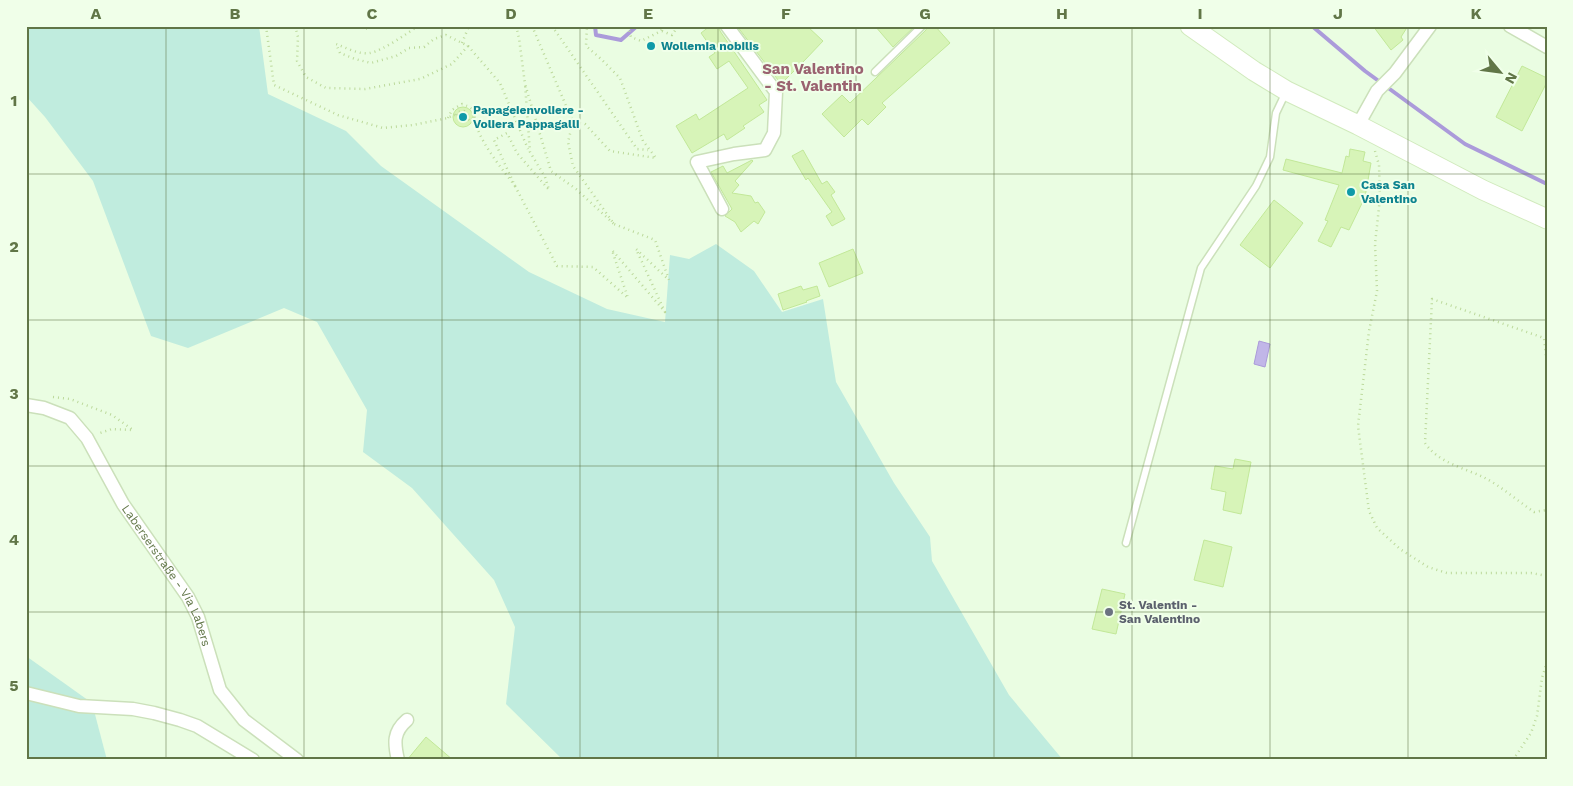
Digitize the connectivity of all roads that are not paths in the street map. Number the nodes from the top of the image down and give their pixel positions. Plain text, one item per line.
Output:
1 (727, 26) edge
2 (922, 26) edge
3 (1190, 26) edge
4 (1430, 26) edge
5 (1510, 26) edge
6 (1547, 47) edge
7 (875, 72) dead end
8 (1287, 91) junction
9 (1358, 125) junction
10 (722, 209) dead end
11 (1547, 219) edge
12 (26, 405) edge
13 (1126, 543) dead end
14 (26, 693) edge
15 (407, 720) dead end
16 (253, 760) edge
17 (297, 760) edge
18 (398, 760) edge

1 - 10 street
2 - 7 lane
3 - 8 main road
4 - 9 street
5 - 6 street
8 - 9 main road
8 - 13 lane
9 - 11 main road
12 - 17 street, Laberserstraße - Via Labers
14 - 16 street
15 - 18 street

